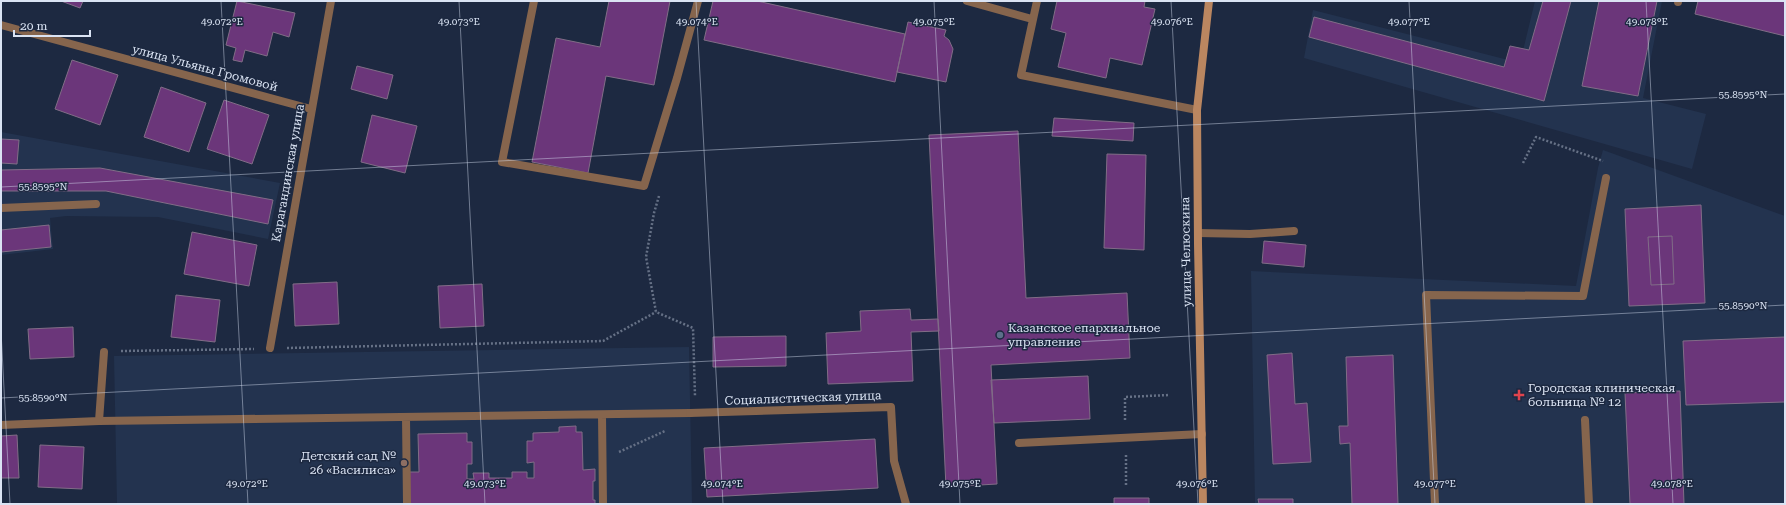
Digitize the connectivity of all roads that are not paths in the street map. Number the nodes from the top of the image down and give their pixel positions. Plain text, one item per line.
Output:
1 (331, 1) edge
2 (534, 1) edge
3 (698, 1) edge
4 (967, 1) edge
5 (1037, 1) edge
6 (1209, 1) edge
7 (1032, 19) junction
8 (1, 25) edge
9 (311, 109) junction
10 (1197, 110) junction
11 (1606, 178) road end
12 (96, 204) dead end
13 (1, 208) edge
14 (1294, 231) dead end
15 (1198, 233) junction
16 (270, 348) road end
17 (104, 352) road end
18 (602, 414) junction
19 (406, 417) junction
20 (1585, 420) dead end
21 (99, 422) junction
22 (1, 425) edge
23 (1202, 434) junction
24 (1019, 443) dead end
25 (407, 504) edge
26 (604, 504) edge
27 (906, 504) edge
28 (1203, 504) edge
29 (1435, 504) edge
30 (1590, 504) edge

1 - 9 street, Карагандинская улица
2 - 3 street
4 - 7 street
5 - 7 street
6 - 10 main road, улица Челюскина
7 - 10 street
8 - 9 street, улица Ульяны Громовой
9 - 16 street, Карагандинская улица
10 - 15 main road, улица Челюскина
11 - 29 street
12 - 13 street
14 - 15 street
15 - 23 main road, улица Челюскина
17 - 21 street
18 - 19 street
18 - 26 street
18 - 27 street, Социалистическая улица
19 - 21 street
19 - 25 street
20 - 30 street
21 - 22 street
23 - 24 street
23 - 28 main road, улица Челюскина

